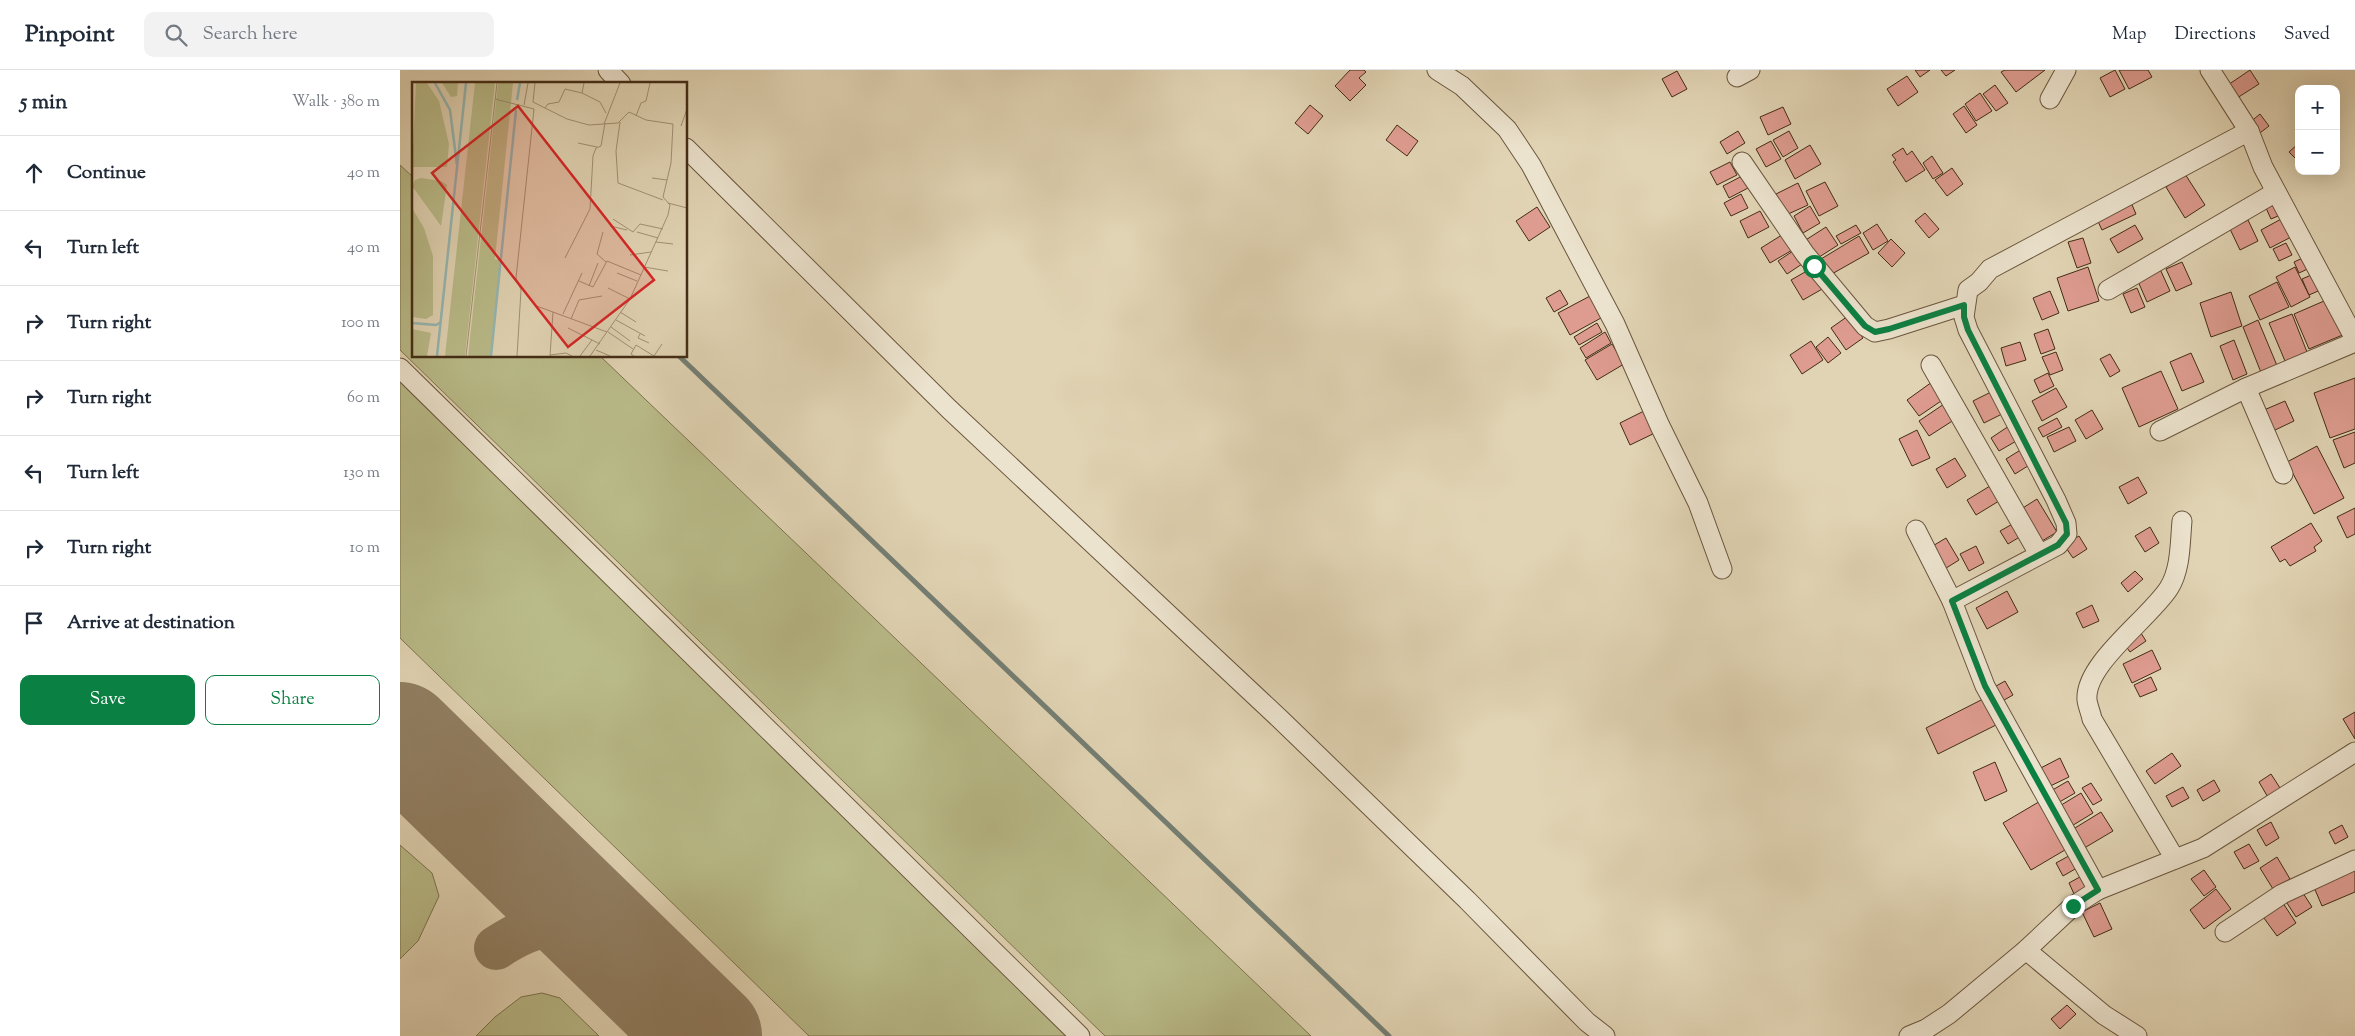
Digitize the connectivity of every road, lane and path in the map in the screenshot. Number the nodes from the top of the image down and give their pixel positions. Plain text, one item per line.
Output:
1 (608, 70) edge
2 (1437, 70) edge
3 (2066, 70) edge
4 (2210, 70) edge
5 (619, 82) edge
6 (2050, 99) dead end
7 (2249, 131) junction
8 (688, 150) edge
9 (1742, 162) dead end
10 (2276, 192) junction
11 (2108, 290) dead end
12 (1964, 305) junction
13 (2355, 341) edge
14 (1931, 365) dead end
15 (400, 368) edge
16 (2246, 388) junction
17 (2160, 431) dead end
18 (2283, 474) dead end
19 (2182, 521) dead end
20 (1916, 530) dead end
21 (2039, 554) junction
22 (1722, 569) dead end
23 (1952, 601) junction
24 (2355, 752) edge
25 (2175, 859) junction
26 (2355, 860) edge
27 (2098, 890) junction
28 (2225, 932) dead end
29 (2026, 950) junction
30 (1080, 1036) edge
31 (1605, 1036) edge
32 (1909, 1036) edge
33 (2137, 1036) edge

1 - 5 street
2 - 22 street
3 - 6 street
4 - 7 street
7 - 10 street
7 - 12 street
8 - 31 street
9 - 12 street
10 - 11 street
10 - 13 street
12 - 21 street
13 - 16 street
14 - 21 street
15 - 30 street
16 - 17 street
16 - 18 street
19 - 25 street
20 - 23 street
21 - 23 street
23 - 27 street
24 - 25 street
25 - 27 street
26 - 28 street
27 - 29 street
29 - 32 street
29 - 33 street

